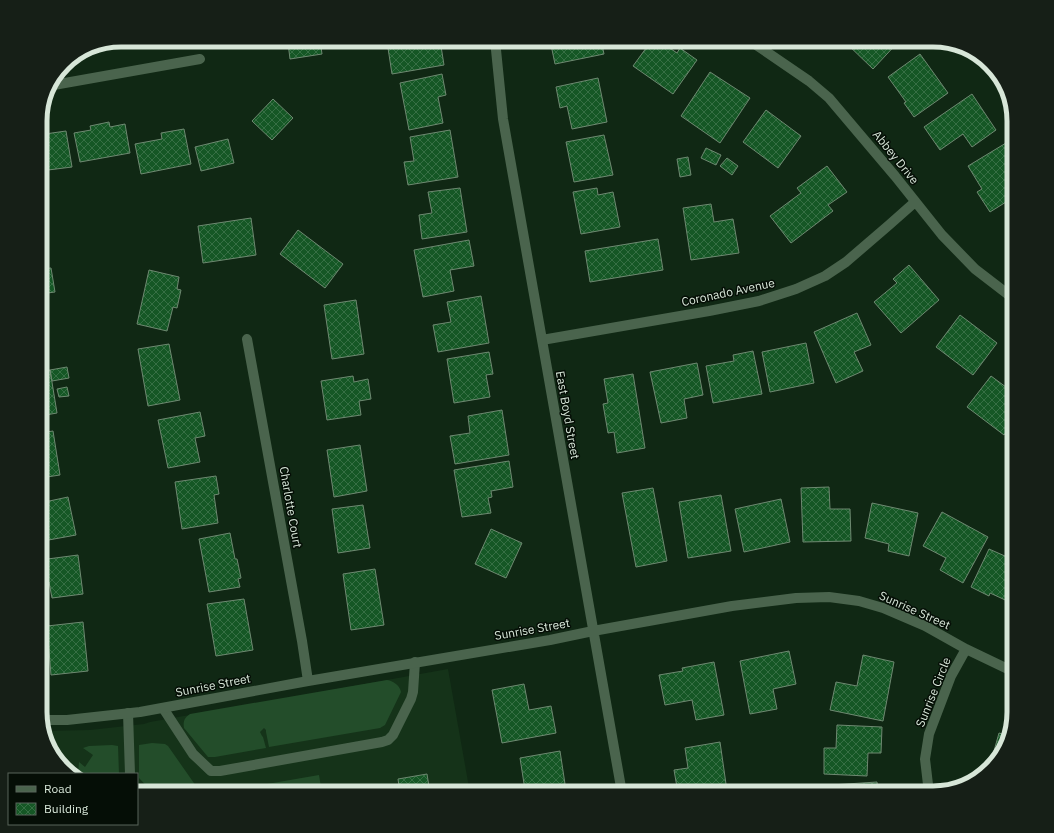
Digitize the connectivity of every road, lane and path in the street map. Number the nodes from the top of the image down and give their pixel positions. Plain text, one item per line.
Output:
1 (496, 47) edge
2 (760, 47) edge
3 (200, 59) dead end
4 (57, 84) edge
5 (915, 202) junction
6 (1007, 294) edge
7 (247, 339) dead end
8 (542, 340) junction
9 (593, 631) junction
10 (966, 649) junction
11 (415, 662) junction
12 (1007, 669) edge
13 (308, 680) junction
14 (163, 708) junction
15 (128, 713) junction
16 (47, 720) edge
17 (130, 773) edge
18 (621, 786) edge
19 (928, 786) edge

1 - 8 street, East Boyd Street
2 - 5 street, Abbey Drive
3 - 4 street
5 - 6 street, Abbey Drive
5 - 8 street, Coronado Avenue
7 - 13 street, Charlotte Court
8 - 9 street, East Boyd Street
9 - 10 street, Sunrise Street
9 - 11 street, Sunrise Street
9 - 18 street, East Boyd Street
10 - 12 street, Sunrise Street
10 - 19 street, Sunrise Circle
11 - 13 street, Sunrise Street
11 - 14 street
13 - 14 street, Sunrise Street
14 - 15 street, Sunrise Street
15 - 16 street, Sunrise Street
15 - 17 street

